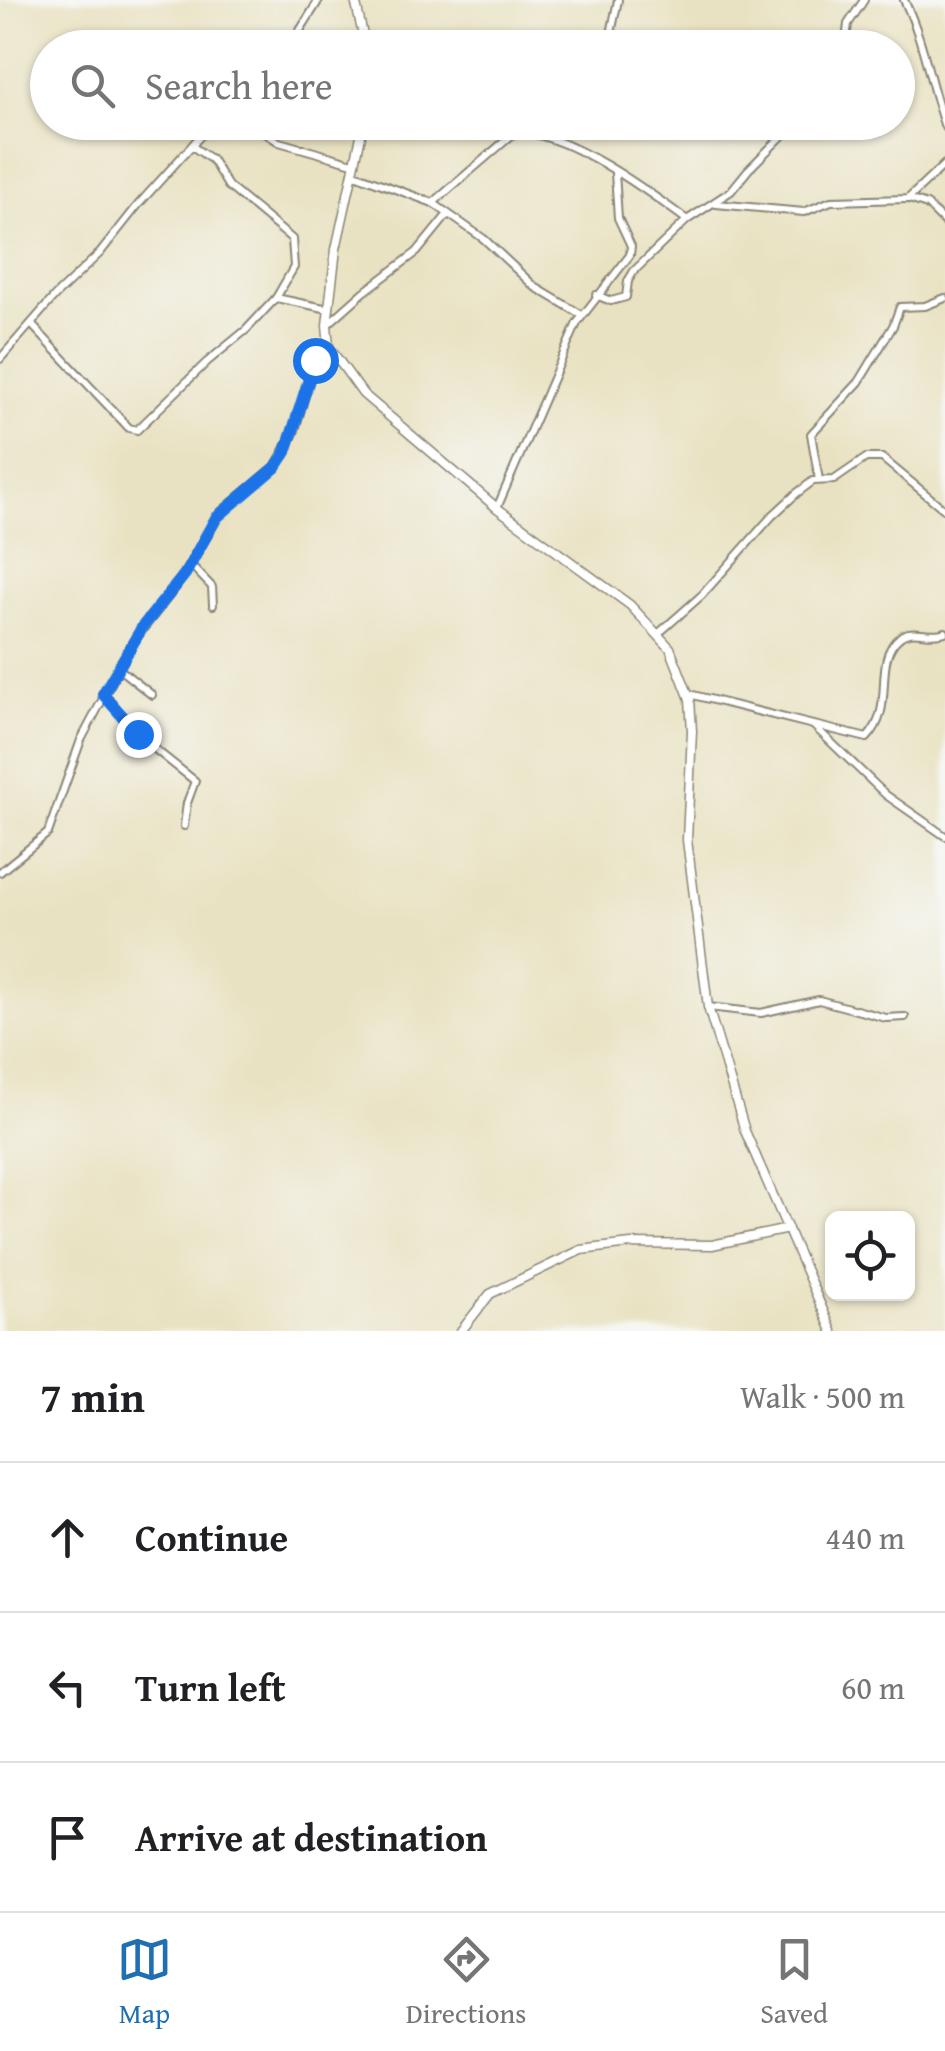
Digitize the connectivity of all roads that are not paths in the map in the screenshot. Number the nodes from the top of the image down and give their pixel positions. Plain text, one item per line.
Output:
1 (319, 0) edge
2 (355, 0) edge
3 (618, 0) edge
4 (864, 0) edge
5 (904, 0) edge
6 (301, 30) edge
7 (362, 30) edge
8 (612, 30) edge
9 (847, 30) edge
10 (945, 127) edge
11 (198, 140) edge
12 (276, 140) edge
13 (359, 140) edge
14 (508, 140) edge
15 (558, 140) edge
16 (778, 140) edge
17 (192, 146) junction
18 (945, 164) edge
19 (352, 167) junction
20 (614, 173) junction
21 (908, 199) junction
22 (433, 204) junction
23 (716, 204) junction
24 (448, 214) junction
25 (686, 220) junction
26 (945, 222) edge
27 (596, 295) junction
28 (276, 298) junction
29 (945, 298) edge
30 (328, 309) junction
31 (582, 315) junction
32 (31, 324) junction
33 (327, 325) junction
34 (330, 347) junction
35 (0, 359) edge
36 (819, 480) junction
37 (498, 508) junction
38 (945, 510) edge
39 (190, 564) junction
40 (213, 605) dead end
41 (945, 632) edge
42 (659, 633) junction
43 (118, 668) junction
44 (103, 694) junction
45 (688, 694) junction
46 (152, 695) dead end
47 (813, 725) junction
48 (184, 826) dead end
49 (945, 836) edge
50 (0, 872) edge
51 (708, 1007) junction
52 (905, 1018) dead end
53 (788, 1229) junction
54 (461, 1331) edge
55 (832, 1331) edge

1 - 6 street
2 - 7 street
3 - 8 street
4 - 9 street
5 - 10 street
11 - 17 street
12 - 19 street
13 - 19 street
14 - 22 street
15 - 20 street
16 - 23 street
17 - 28 street
17 - 32 street
18 - 21 street
19 - 22 street
19 - 30 street
20 - 25 street
20 - 27 street
21 - 23 street
21 - 26 street
22 - 24 street
23 - 25 street
24 - 31 street
24 - 33 street
25 - 27 street
27 - 31 street
28 - 30 street
28 - 32 street
29 - 36 street
30 - 33 street
31 - 37 street
32 - 35 street
33 - 34 street
34 - 37 street
34 - 39 street
36 - 38 street
36 - 42 street
37 - 42 street
39 - 40 street
39 - 43 street
41 - 47 street
42 - 45 street
43 - 44 street
43 - 46 street
44 - 48 street
44 - 50 street
45 - 47 street
45 - 51 street
47 - 49 street
51 - 52 street
51 - 53 street
53 - 54 street
53 - 55 street

